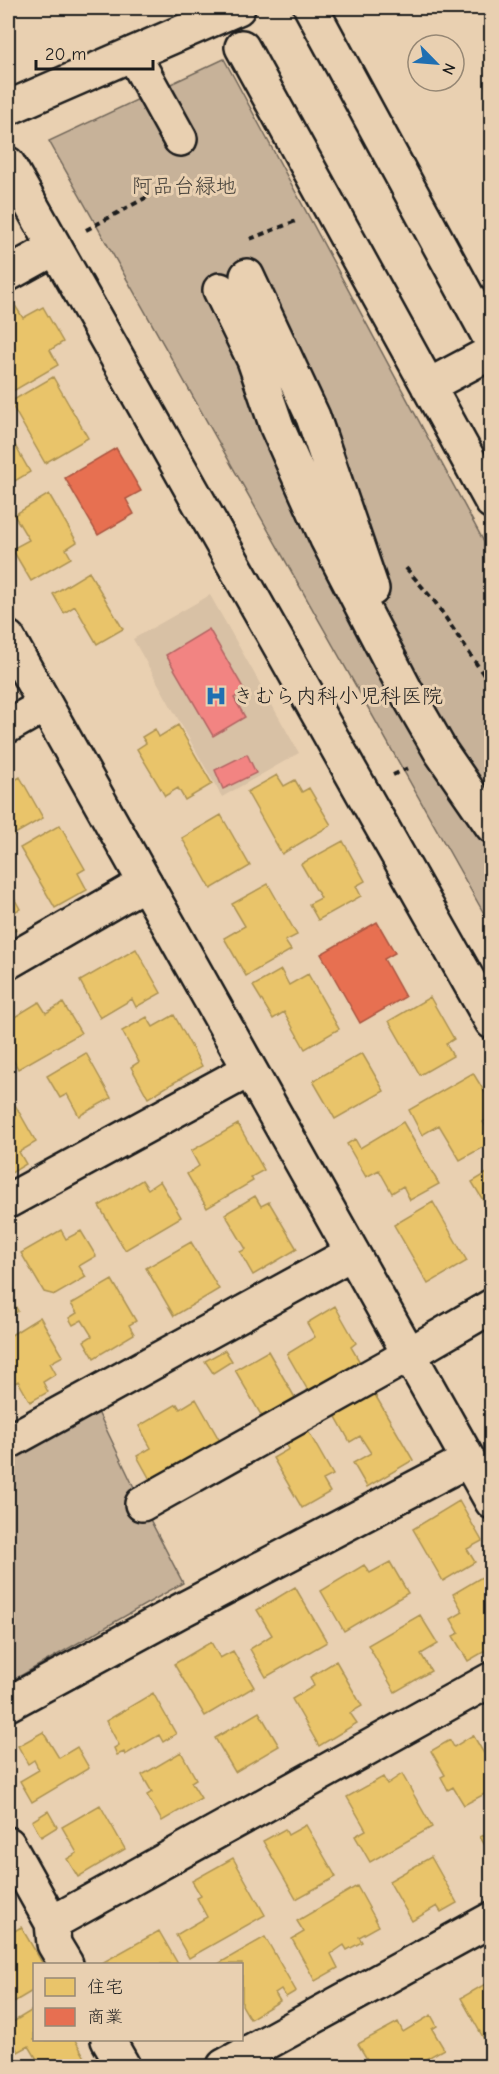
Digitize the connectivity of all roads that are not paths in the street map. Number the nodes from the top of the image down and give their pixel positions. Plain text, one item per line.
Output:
1 (238, 8) edge
2 (311, 8) edge
3 (242, 47) dead end
4 (133, 54) junction
5 (8, 108) edge
6 (180, 139) dead end
7 (8, 164) edge
8 (55, 248) junction
9 (8, 274) edge
10 (234, 283) dead end
11 (492, 342) edge
12 (492, 352) edge
13 (428, 386) junction
14 (492, 502) edge
15 (8, 638) edge
16 (45, 705) junction
17 (8, 726) edge
18 (492, 826) edge
19 (145, 884) junction
20 (8, 962) edge
21 (492, 1022) edge
22 (249, 1070) junction
23 (8, 1201) edge
24 (352, 1253) junction
25 (492, 1306) edge
26 (409, 1355) junction
27 (8, 1442) edge
28 (468, 1460) junction
29 (492, 1502) edge
30 (142, 1504) dead end
31 (492, 1679) edge
32 (8, 1704) edge
33 (8, 1844) edge
34 (492, 1919) edge
35 (52, 1923) junction
36 (65, 1963) edge
37 (109, 2041) edge
38 (123, 2067) edge
39 (224, 2067) edge

1 - 4 street
2 - 11 street
3 - 13 street
4 - 5 street
4 - 6 street
7 - 8 street
8 - 9 street
8 - 21 street
10 - 18 street
12 - 13 street
13 - 14 street
15 - 16 street
16 - 17 street
16 - 19 street
19 - 20 street
19 - 22 street
22 - 23 street
22 - 24 street
24 - 26 street
24 - 27 street
25 - 26 street
26 - 28 street
26 - 30 street
28 - 29 street
28 - 32 street
31 - 35 street
33 - 35 street
34 - 39 street
35 - 36 street
37 - 38 street

